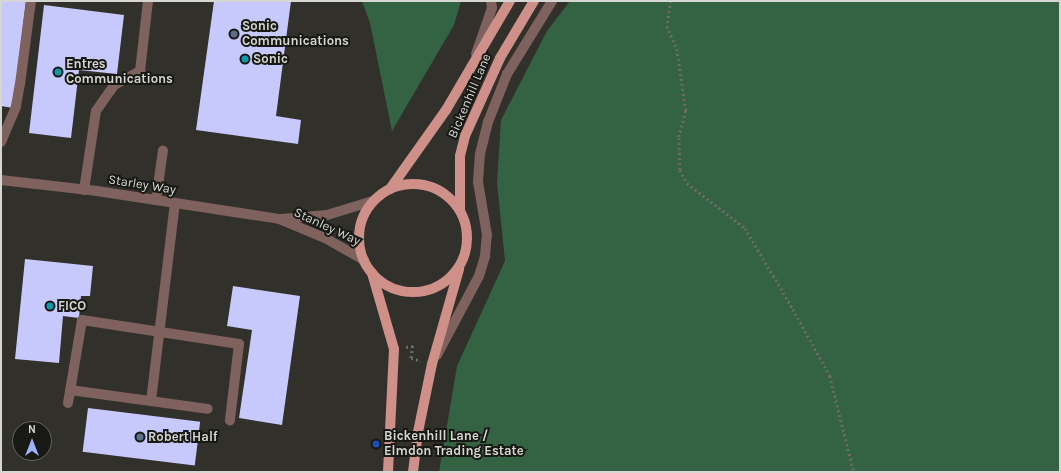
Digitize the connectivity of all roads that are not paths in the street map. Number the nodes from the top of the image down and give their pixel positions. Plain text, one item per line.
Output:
1 (31, 1) edge
2 (148, 1) edge
3 (491, 1) edge
4 (510, 1) edge
5 (552, 1) edge
6 (532, 2) edge
7 (538, 22) junction
8 (471, 69) junction
9 (1, 142) edge
10 (163, 150) dead end
11 (1, 180) edge
12 (390, 189) junction
13 (84, 190) junction
14 (156, 200) junction
15 (373, 201) junction
16 (175, 203) junction
17 (460, 210) junction
18 (279, 219) junction
19 (364, 260) junction
20 (460, 265) junction
21 (371, 271) junction
22 (158, 332) junction
23 (432, 364) junction
24 (70, 390) junction
25 (151, 401) junction
26 (68, 403) dead end
27 (208, 409) dead end
28 (230, 420) dead end
29 (388, 472) edge
30 (413, 472) edge

1 - 9 street
2 - 13 street
3 - 8 street, Bickenhill Lane
4 - 8 main road
5 - 7 street
6 - 7 street
6 - 17 main road, Bickenhill Lane
7 - 23 street
8 - 12 main road, Bickenhill Lane
10 - 14 street
11 - 13 street, Starley Way
12 - 15 main road
12 - 17 main road
13 - 14 street, Starley Way
14 - 16 street, Starley Way
15 - 18 street, Stanley Way
15 - 19 main road
16 - 18 street, Starley Way
16 - 22 street
17 - 20 main road
18 - 19 street, Stanley Way
19 - 21 main road
20 - 21 main road
20 - 23 main road
21 - 29 main road
22 - 24 street
22 - 25 street
22 - 28 street
23 - 30 main road
24 - 25 street
24 - 26 street
25 - 27 street

